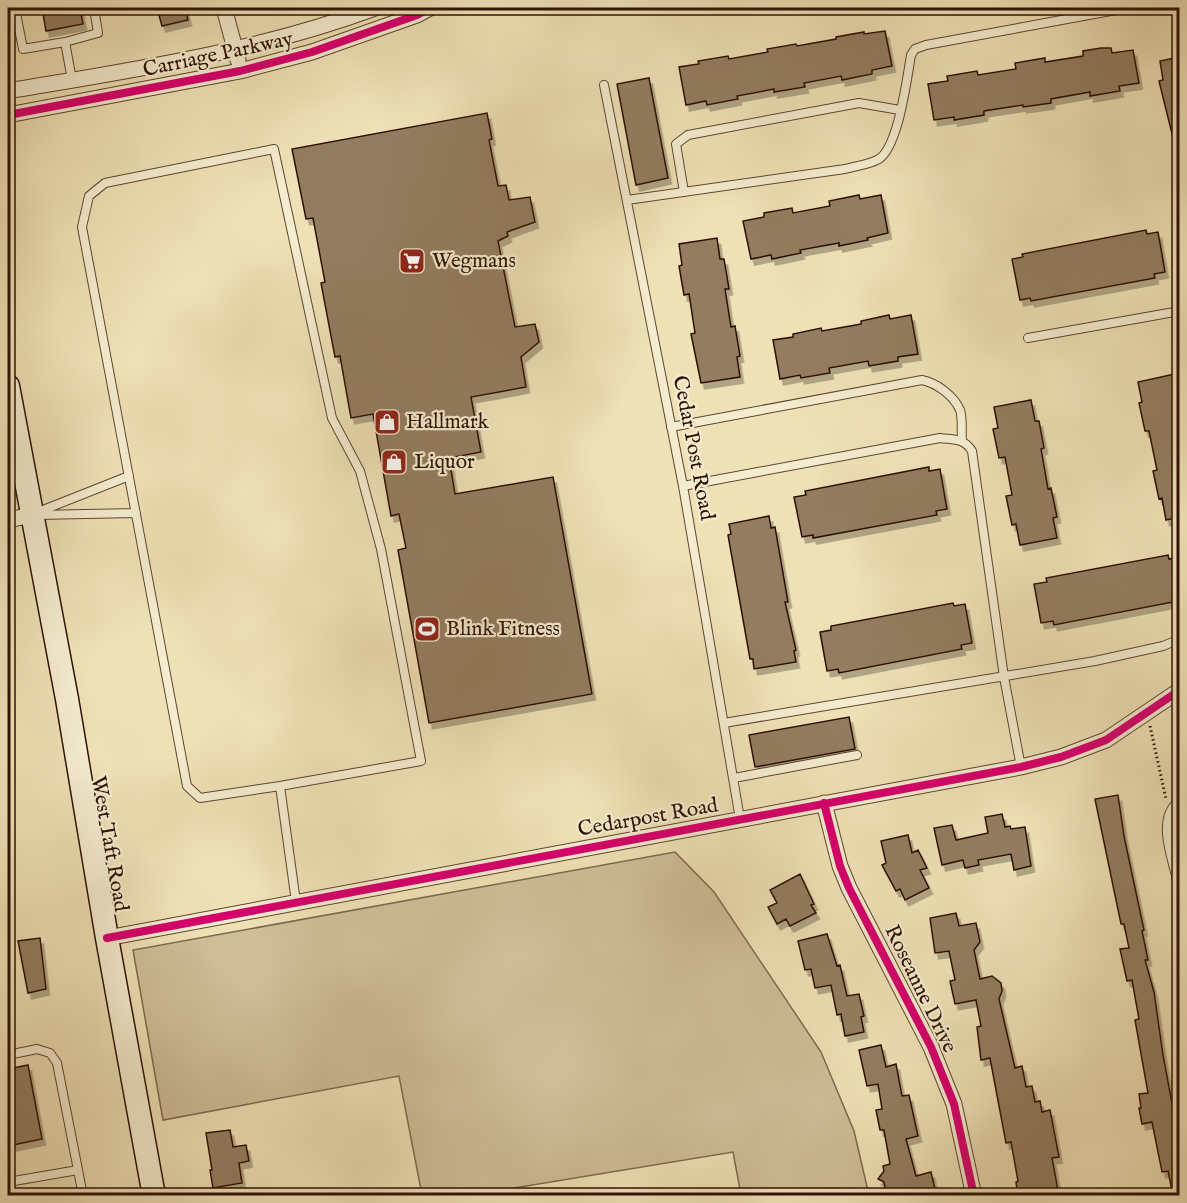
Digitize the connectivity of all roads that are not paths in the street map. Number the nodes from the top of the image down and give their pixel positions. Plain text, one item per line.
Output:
1 (15, 8) edge
2 (94, 8) edge
3 (224, 8) edge
4 (375, 8) edge
5 (430, 8) edge
6 (1127, 8) edge
7 (65, 42) junction
8 (235, 50) junction
9 (240, 71) junction
10 (72, 80) junction
11 (604, 85) dead end
12 (8, 91) edge
13 (76, 103) junction
14 (900, 110) junction
15 (8, 115) edge
16 (684, 192) junction
17 (627, 200) junction
18 (1179, 311) edge
19 (1028, 338) dead end
20 (8, 386) edge
21 (672, 427) junction
22 (962, 440) junction
23 (129, 476) junction
24 (683, 486) junction
25 (136, 513) junction
26 (32, 515) junction
27 (8, 520) edge
28 (1179, 639) edge
29 (1004, 677) junction
30 (1179, 690) edge
31 (724, 723) junction
32 (857, 755) dead end
33 (1021, 767) junction
34 (734, 778) junction
35 (280, 786) junction
36 (824, 803) junction
37 (1175, 811) edge
38 (740, 819) junction
39 (1179, 877) edge
40 (296, 902) junction
41 (107, 938) junction
42 (8, 1055) edge
43 (78, 1170) junction
44 (8, 1182) edge
45 (83, 1196) edge
46 (154, 1196) edge
47 (974, 1196) edge

1 - 7 lane
2 - 7 lane
3 - 8 street
4 - 8 street, Carriage Parkway
5 - 9 street, Carriage Parkway
6 - 14 lane
7 - 10 lane
8 - 9 street
8 - 10 street, Carriage Parkway
9 - 13 street, Carriage Parkway
10 - 12 street, Carriage Parkway
10 - 13 street
11 - 17 lane, Cedar Post Road
13 - 15 street, Carriage Parkway
14 - 16 lane
14 - 16 lane
16 - 17 lane
17 - 21 lane, Cedar Post Road
18 - 19 lane
20 - 26 main road, West Taft Road
21 - 22 lane
21 - 24 lane, Cedar Post Road
22 - 24 lane
22 - 29 lane
23 - 25 lane
23 - 26 lane
23 - 35 lane
24 - 31 lane, Cedar Post Road
25 - 26 lane
25 - 35 lane
26 - 27 street
26 - 41 main road, West Taft Road
28 - 29 lane
29 - 31 lane
29 - 33 lane
30 - 33 street, Cedarpost Road
31 - 34 lane, Cedar Post Road
32 - 34 lane
33 - 36 street, Cedarpost Road
34 - 38 lane, Cedar Post Road
35 - 40 lane
36 - 38 street, Cedarpost Road
36 - 47 street, Roseanne Drive
37 - 39 street
38 - 40 street, Cedarpost Road
40 - 41 street, Cedarpost Road
41 - 46 main road, West Taft Road
42 - 43 lane
43 - 44 lane
43 - 45 lane

